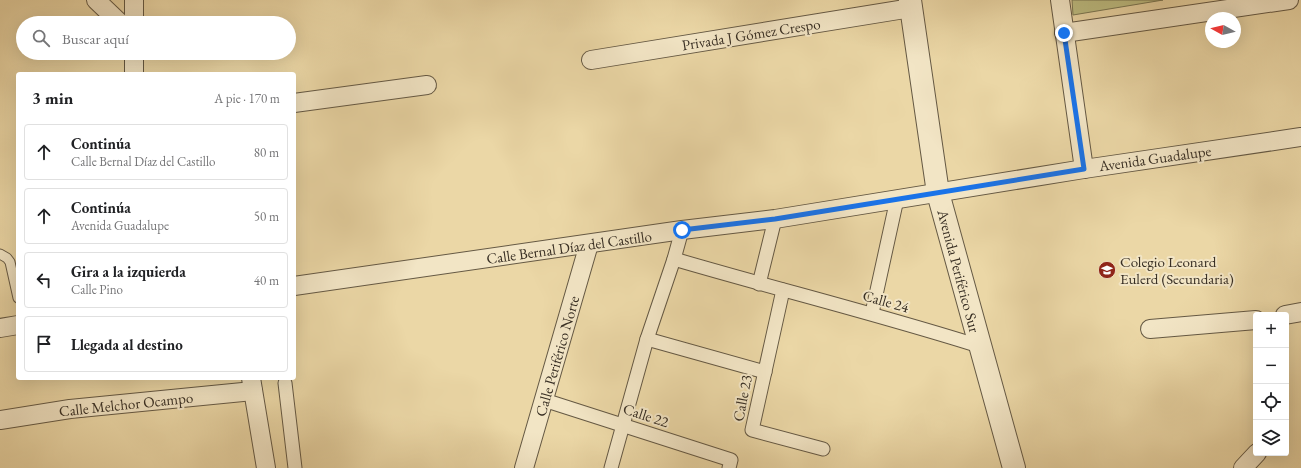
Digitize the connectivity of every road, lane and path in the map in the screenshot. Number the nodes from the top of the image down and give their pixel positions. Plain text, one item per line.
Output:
1 (96, 0) edge
2 (134, 0) edge
3 (1060, 0) edge
4 (1289, 0) edge
5 (910, 4) edge
6 (113, 16) edge
7 (134, 16) edge
8 (1064, 33) junction
9 (134, 60) edge
10 (591, 60) dead end
11 (134, 72) edge
12 (427, 85) dead end
13 (296, 103) edge
14 (1301, 137) edge
15 (1084, 169) junction
16 (938, 193) junction
17 (897, 199) junction
18 (775, 219) junction
19 (682, 230) junction
20 (589, 244) junction
21 (0, 254) edge
22 (674, 259) junction
23 (759, 284) junction
24 (296, 286) edge
25 (16, 289) edge
26 (783, 290) junction
27 (1301, 312) edge
28 (872, 313) junction
29 (1289, 314) edge
30 (1253, 320) edge
31 (16, 325) edge
32 (0, 328) edge
33 (1150, 329) dead end
34 (648, 339) junction
35 (979, 346) junction
36 (765, 372) junction
37 (285, 383) dead end
38 (252, 384) edge
39 (544, 400) junction
40 (0, 420) edge
41 (624, 425) junction
42 (823, 449) dead end
43 (1254, 456) edge
44 (266, 468) edge
45 (295, 468) edge
46 (524, 468) edge
47 (612, 468) edge
48 (729, 468) edge
49 (1014, 468) edge
50 (1243, 468) edge

1 - 6 street
2 - 7 street
3 - 8 street
4 - 8 street
5 - 10 street, Privada J Gómez Crespo
5 - 16 street, Avenida Periférico Sur
8 - 15 street
9 - 11 street
12 - 13 street
14 - 15 street, Avenida Guadalupe
15 - 16 street, Avenida Guadalupe
16 - 17 street, Calle Bernal Díaz del Castillo
16 - 35 street, Avenida Periférico Sur
17 - 18 street, Calle Bernal Díaz del Castillo
17 - 28 street
18 - 19 street, Calle Bernal Díaz del Castillo
18 - 23 street
19 - 20 street, Calle Bernal Díaz del Castillo
19 - 22 street
20 - 24 street, Calle Bernal Díaz del Castillo
20 - 39 street, Calle Periférico Norte
21 - 25 lane
22 - 23 street, Calle 24
22 - 34 street
23 - 26 street, Calle 24
26 - 28 street, Calle 24
26 - 36 street
27 - 29 street
28 - 35 street, Calle 24
30 - 33 street
31 - 32 street
34 - 36 street, Calle 23
34 - 41 street
35 - 49 street, Avenida Periférico Sur
36 - 42 street, Calle 23
37 - 45 street
38 - 40 street, Calle Melchor Ocampo
38 - 44 street
39 - 41 street, Calle 22
39 - 46 street, Calle Periférico Norte
41 - 47 street
41 - 48 street, Calle 22
43 - 50 street

